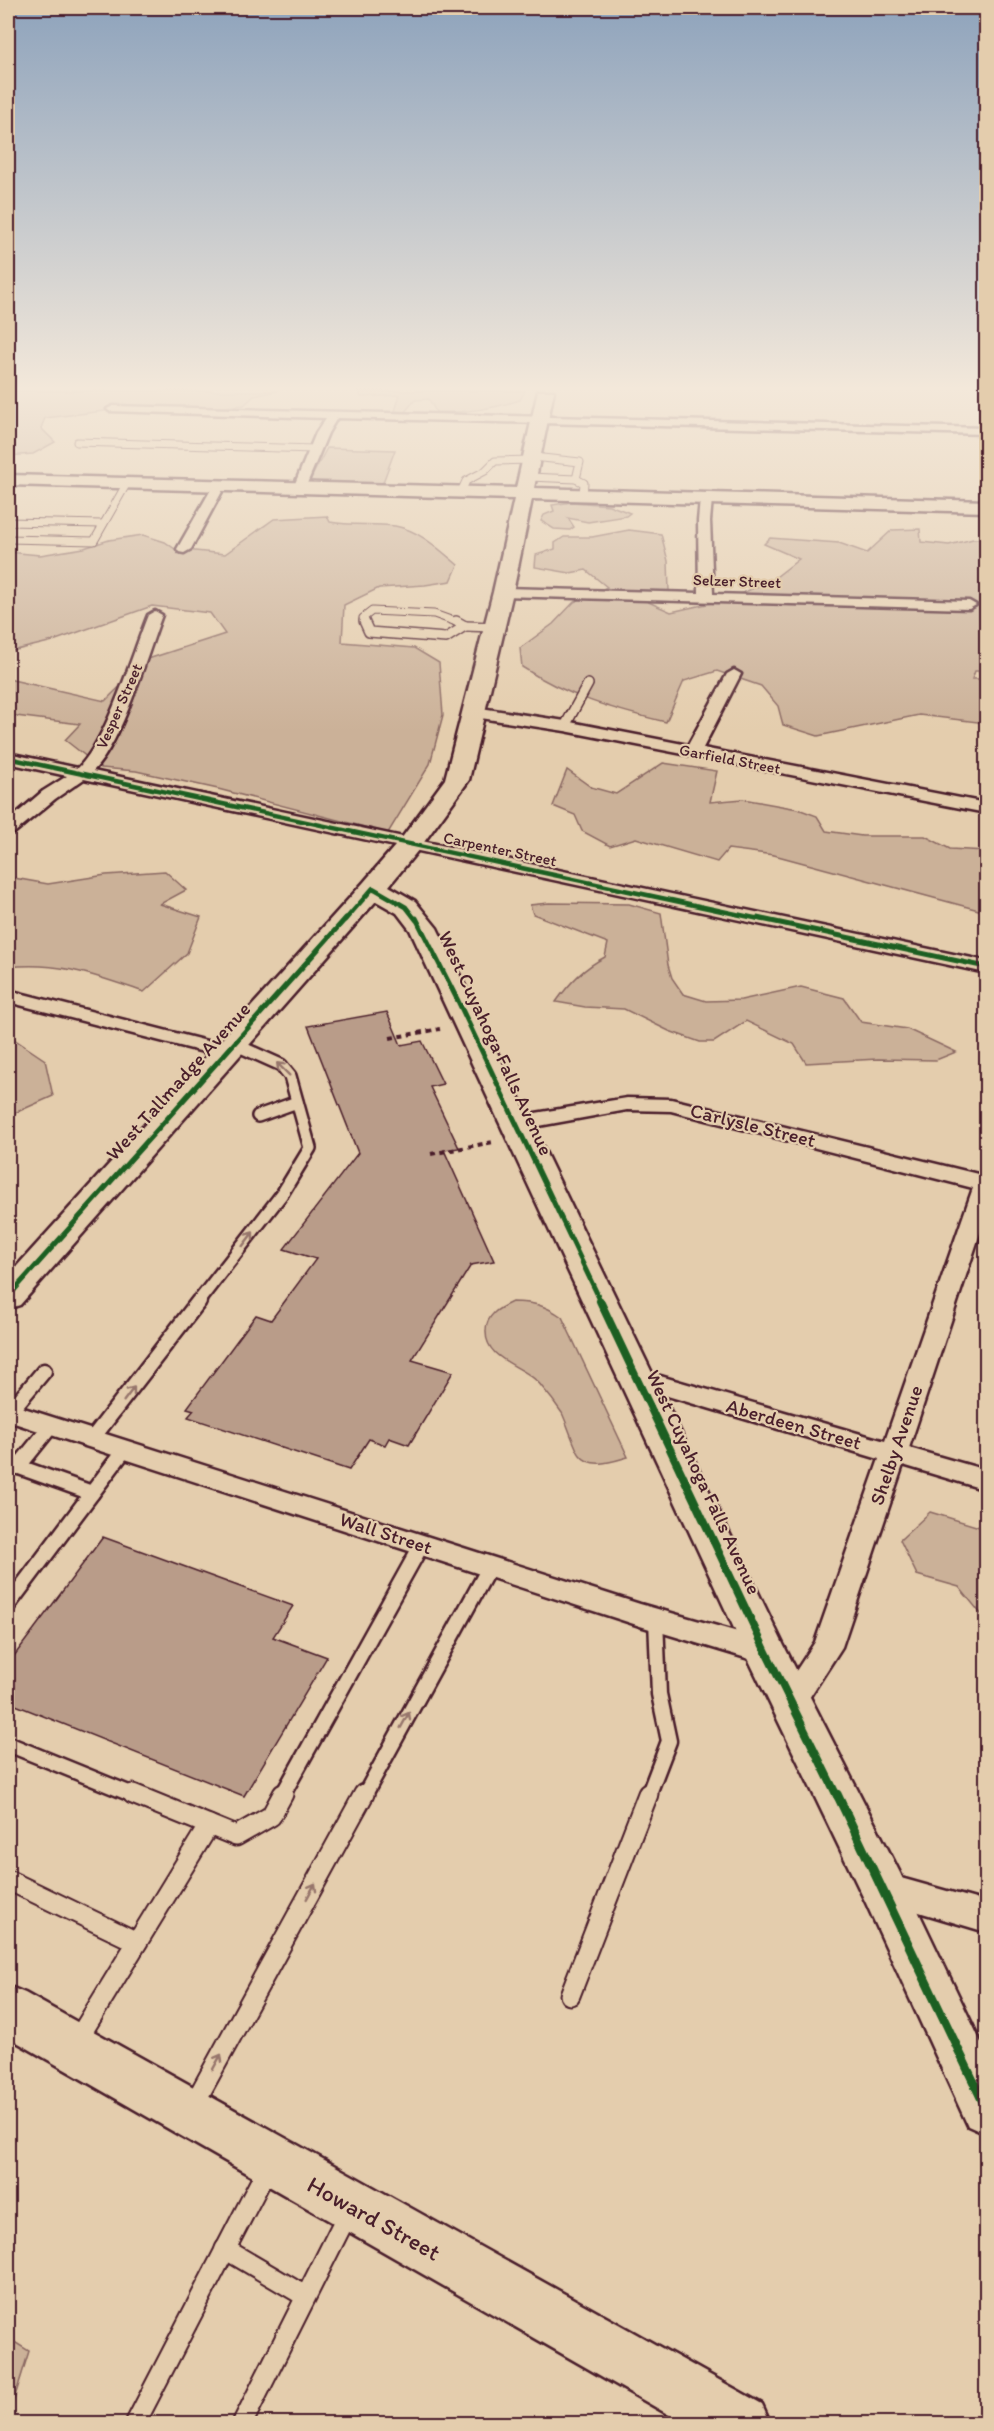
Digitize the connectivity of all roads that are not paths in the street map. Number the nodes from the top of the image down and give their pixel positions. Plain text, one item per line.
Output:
1 (114, 504) edge
2 (209, 504) edge
3 (523, 504) edge
4 (706, 504) edge
5 (925, 504) edge
6 (987, 506) edge
7 (8, 522) edge
8 (103, 524) junction
9 (8, 539) edge
10 (184, 549) dead end
11 (503, 592) junction
12 (706, 598) junction
13 (969, 605) dead end
14 (155, 615) dead end
15 (465, 626) junction
16 (494, 627) junction
17 (734, 674) dead end
18 (588, 684) dead end
19 (474, 712) junction
20 (565, 726) junction
21 (691, 752) junction
22 (8, 758) edge
23 (82, 773) junction
24 (987, 807) edge
25 (8, 829) edge
26 (410, 844) junction
27 (373, 888) junction
28 (987, 967) edge
29 (8, 996) edge
30 (230, 1048) junction
31 (297, 1102) junction
32 (258, 1116) dead end
33 (505, 1132) junction
34 (986, 1184) edge
35 (8, 1297) edge
36 (44, 1371) dead end
37 (636, 1378) junction
38 (8, 1413) edge
39 (51, 1426) junction
40 (92, 1439) junction
41 (125, 1449) junction
42 (894, 1453) junction
43 (13, 1465) edge
44 (987, 1480) edge
45 (92, 1492) junction
46 (422, 1544) junction
47 (490, 1566) junction
48 (8, 1605) edge
49 (656, 1619) junction
50 (766, 1652) junction
51 (792, 1700) junction
52 (8, 1744) edge
53 (209, 1825) junction
54 (8, 1880) edge
55 (883, 1888) junction
56 (987, 1917) edge
57 (137, 1942) junction
58 (570, 1995) dead end
59 (8, 2010) edge
60 (72, 2047) junction
61 (987, 2108) edge
62 (189, 2113) junction
63 (271, 2160) junction
64 (352, 2206) junction
65 (225, 2249) junction
66 (305, 2296) junction
67 (135, 2424) edge
68 (242, 2424) edge
69 (742, 2424) edge

1 - 8 lane
2 - 10 street
3 - 11 street, West Tallmadge Avenue
4 - 12 street
5 - 6 street
7 - 8 lane
8 - 9 lane
11 - 12 street, Selzer Street
11 - 16 street, West Tallmadge Avenue
12 - 13 street, Selzer Street
14 - 23 street, Vesper Street
15 - 15 lane
15 - 16 lane
16 - 19 street, West Tallmadge Avenue
17 - 21 street
18 - 20 lane
19 - 20 street, Garfield Street
19 - 26 street, West Tallmadge Avenue
20 - 21 street, Garfield Street
21 - 24 street, Garfield Street
22 - 23 street, Carpenter Street
23 - 25 street, Vesper Street
23 - 26 street, Carpenter Street
26 - 27 street, West Tallmadge Avenue
26 - 28 street, Carpenter Street
27 - 30 street, West Tallmadge Avenue
27 - 33 street, West Cuyahoga Falls Avenue
29 - 30 street
31 -> 30 lane
30 - 35 street, West Tallmadge Avenue
31 - 32 lane
40 -> 31 lane
33 - 34 street, Carlysle Street
33 - 37 street, West Cuyahoga Falls Avenue
34 - 42 street, Shelby Avenue
36 - 38 lane
37 - 42 street, Aberdeen Street
37 - 50 street, West Cuyahoga Falls Avenue
38 - 39 street, Wall Street
39 - 40 street, Wall Street
39 - 43 lane
40 - 41 street, Wall Street
41 - 45 lane
41 - 46 street, Wall Street
42 - 44 street, Aberdeen Street
42 - 51 street, Shelby Avenue
43 - 45 lane
45 - 48 lane
46 - 47 street, Wall Street
46 - 53 lane
47 - 49 street, Wall Street
62 -> 47 lane
49 - 50 street, Wall Street
49 - 58 lane
50 - 51 street, West Cuyahoga Falls Avenue
51 - 55 street, West Cuyahoga Falls Avenue
52 - 53 lane
53 - 57 lane
54 - 57 lane
55 - 56 street
55 - 61 street, West Cuyahoga Falls Avenue
57 - 60 lane
59 - 60 street, Howard Street
60 - 62 street, Howard Street
62 - 63 street, Howard Street
63 - 64 street, Howard Street
63 - 65 lane
64 - 66 lane
64 - 69 street, Howard Street
65 - 66 lane
65 - 67 lane
66 - 68 lane

